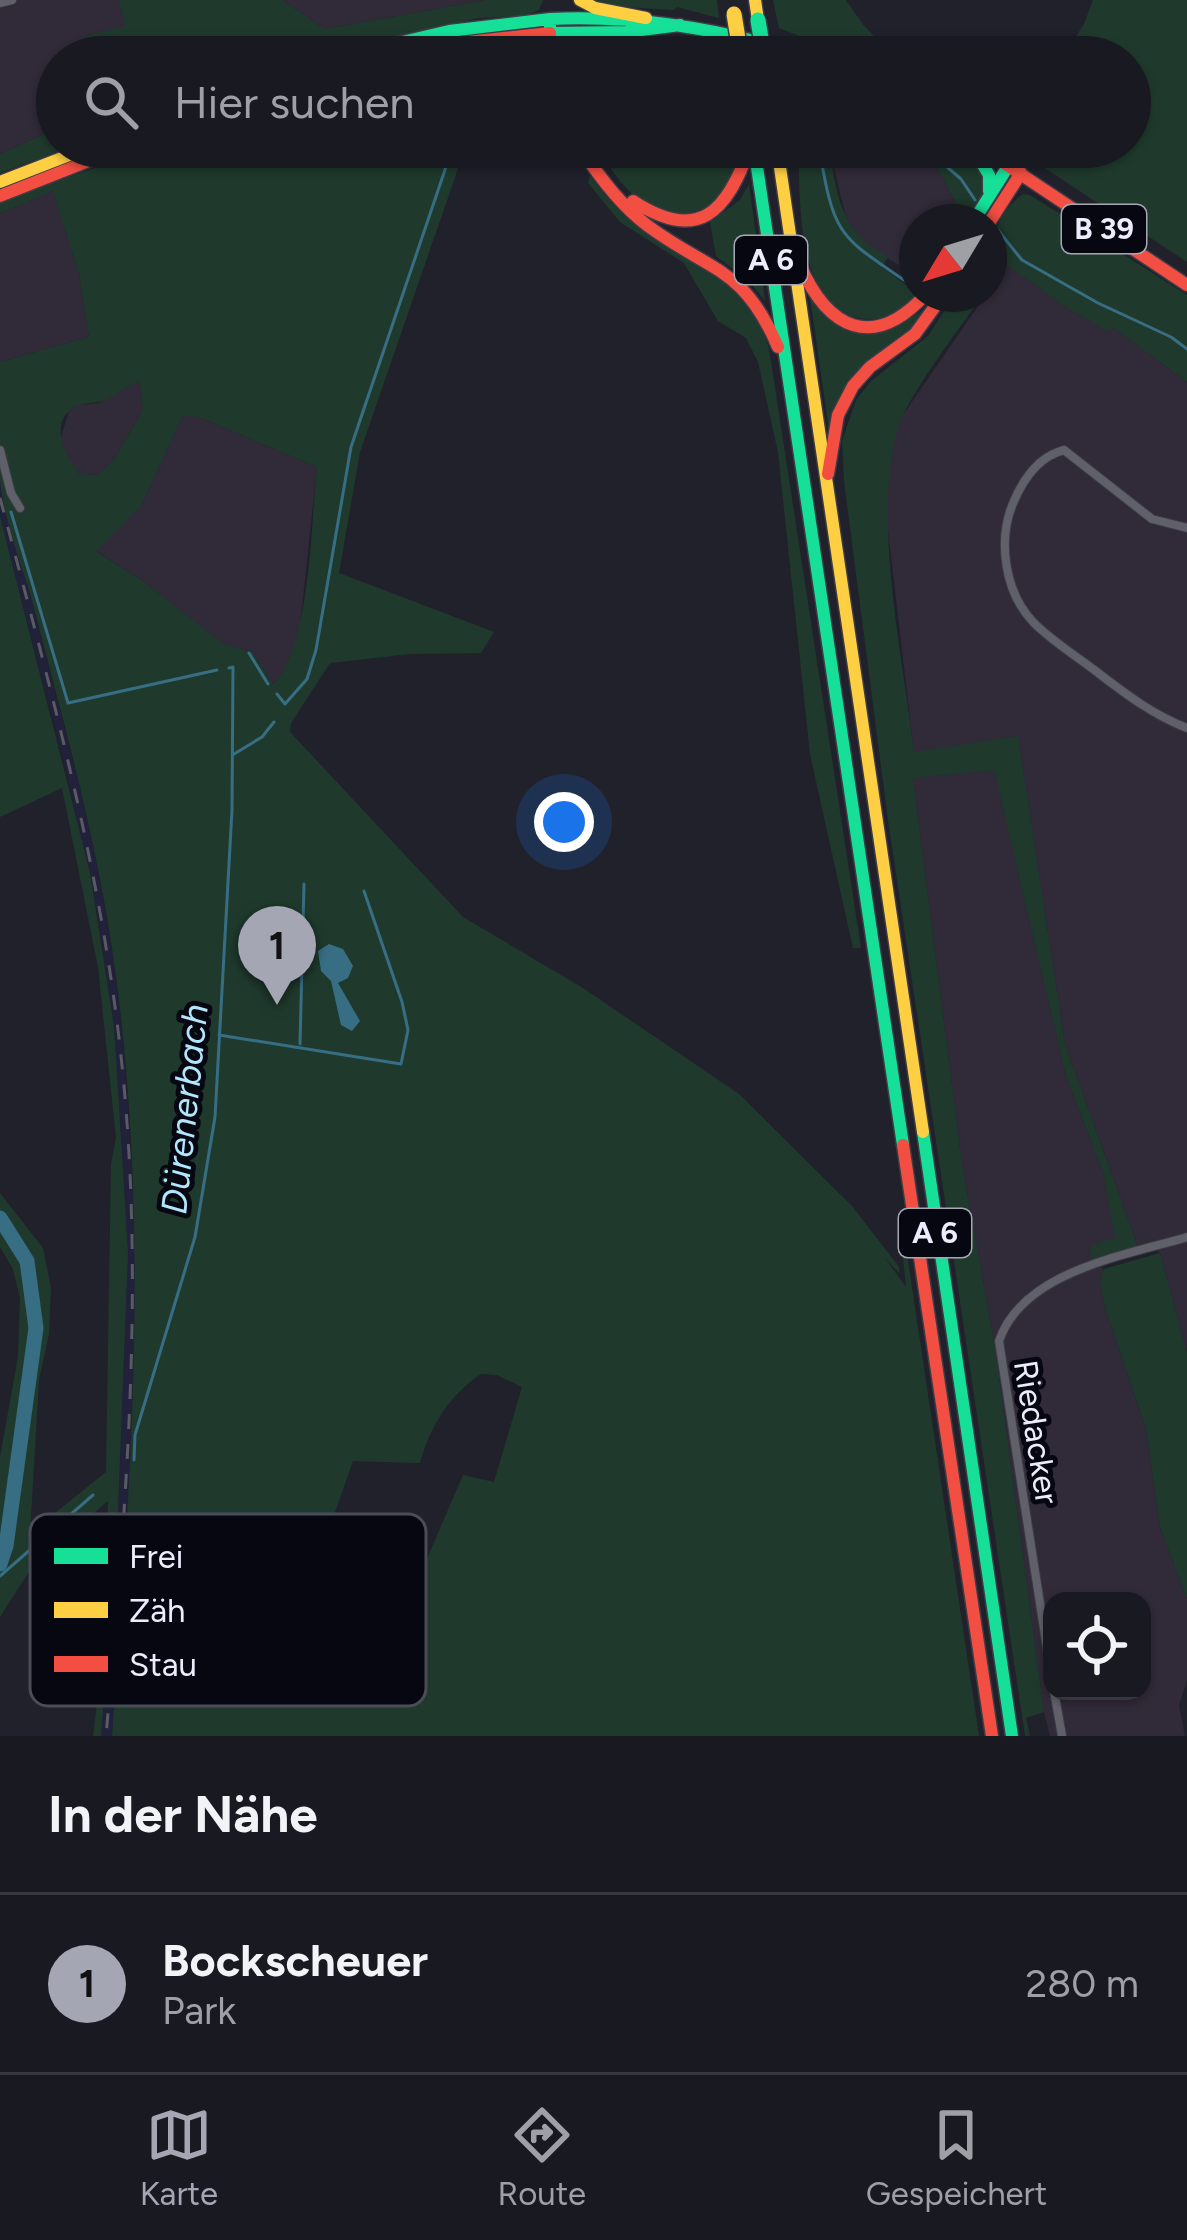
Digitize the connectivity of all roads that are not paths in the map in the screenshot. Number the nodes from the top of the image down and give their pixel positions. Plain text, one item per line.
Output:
1 (550, 0) edge
2 (580, 0) edge
3 (755, 0) edge
4 (559, 21) edge
5 (652, 22) junction
6 (680, 25) junction
7 (428, 36) edge
8 (509, 36) edge
9 (733, 36) edge
10 (761, 36) edge
11 (36, 168) edge
12 (71, 168) edge
13 (593, 168) edge
14 (607, 168) edge
15 (743, 168) edge
16 (755, 168) edge
17 (780, 168) edge
18 (986, 168) edge
19 (1015, 169) junction
20 (0, 182) edge
21 (989, 194) junction
22 (0, 196) edge
23 (983, 204) edge
24 (998, 204) edge
25 (791, 246) junction
26 (1187, 285) edge
27 (911, 312) edge
28 (926, 312) edge
29 (788, 372) junction
30 (0, 450) edge
31 (826, 488) junction
32 (20, 508) dead end
33 (1187, 528) edge
34 (1187, 728) edge
35 (1187, 1237) edge
36 (1043, 1622) edge
37 (1056, 1700) edge
38 (992, 1736) edge
39 (1012, 1736) edge
40 (1062, 1736) edge

1 - 4 main road
2 - 5 main road
3 - 10 main road, bridge
4 - 5 main road
4 - 6 main road
4 - 7 main road
4 - 8 main road
5 - 6 main road
6 - 9 main road
11 - 20 main road
12 - 22 main road
13 - 29 main road
14 - 15 main road
16 - 29 main road, A 6
17 - 25 main road, A 6
18 - 21 main road
19 - 21 main road
19 - 24 main road
19 - 26 main road, B 39
21 - 23 main road
25 - 27 main road
25 - 31 main road, A 6
28 - 31 main road
29 - 38 main road, A 6
30 - 32 street
31 - 39 main road, A 6
33 - 34 street
35 - 36 street, Riedacker
37 - 40 street

